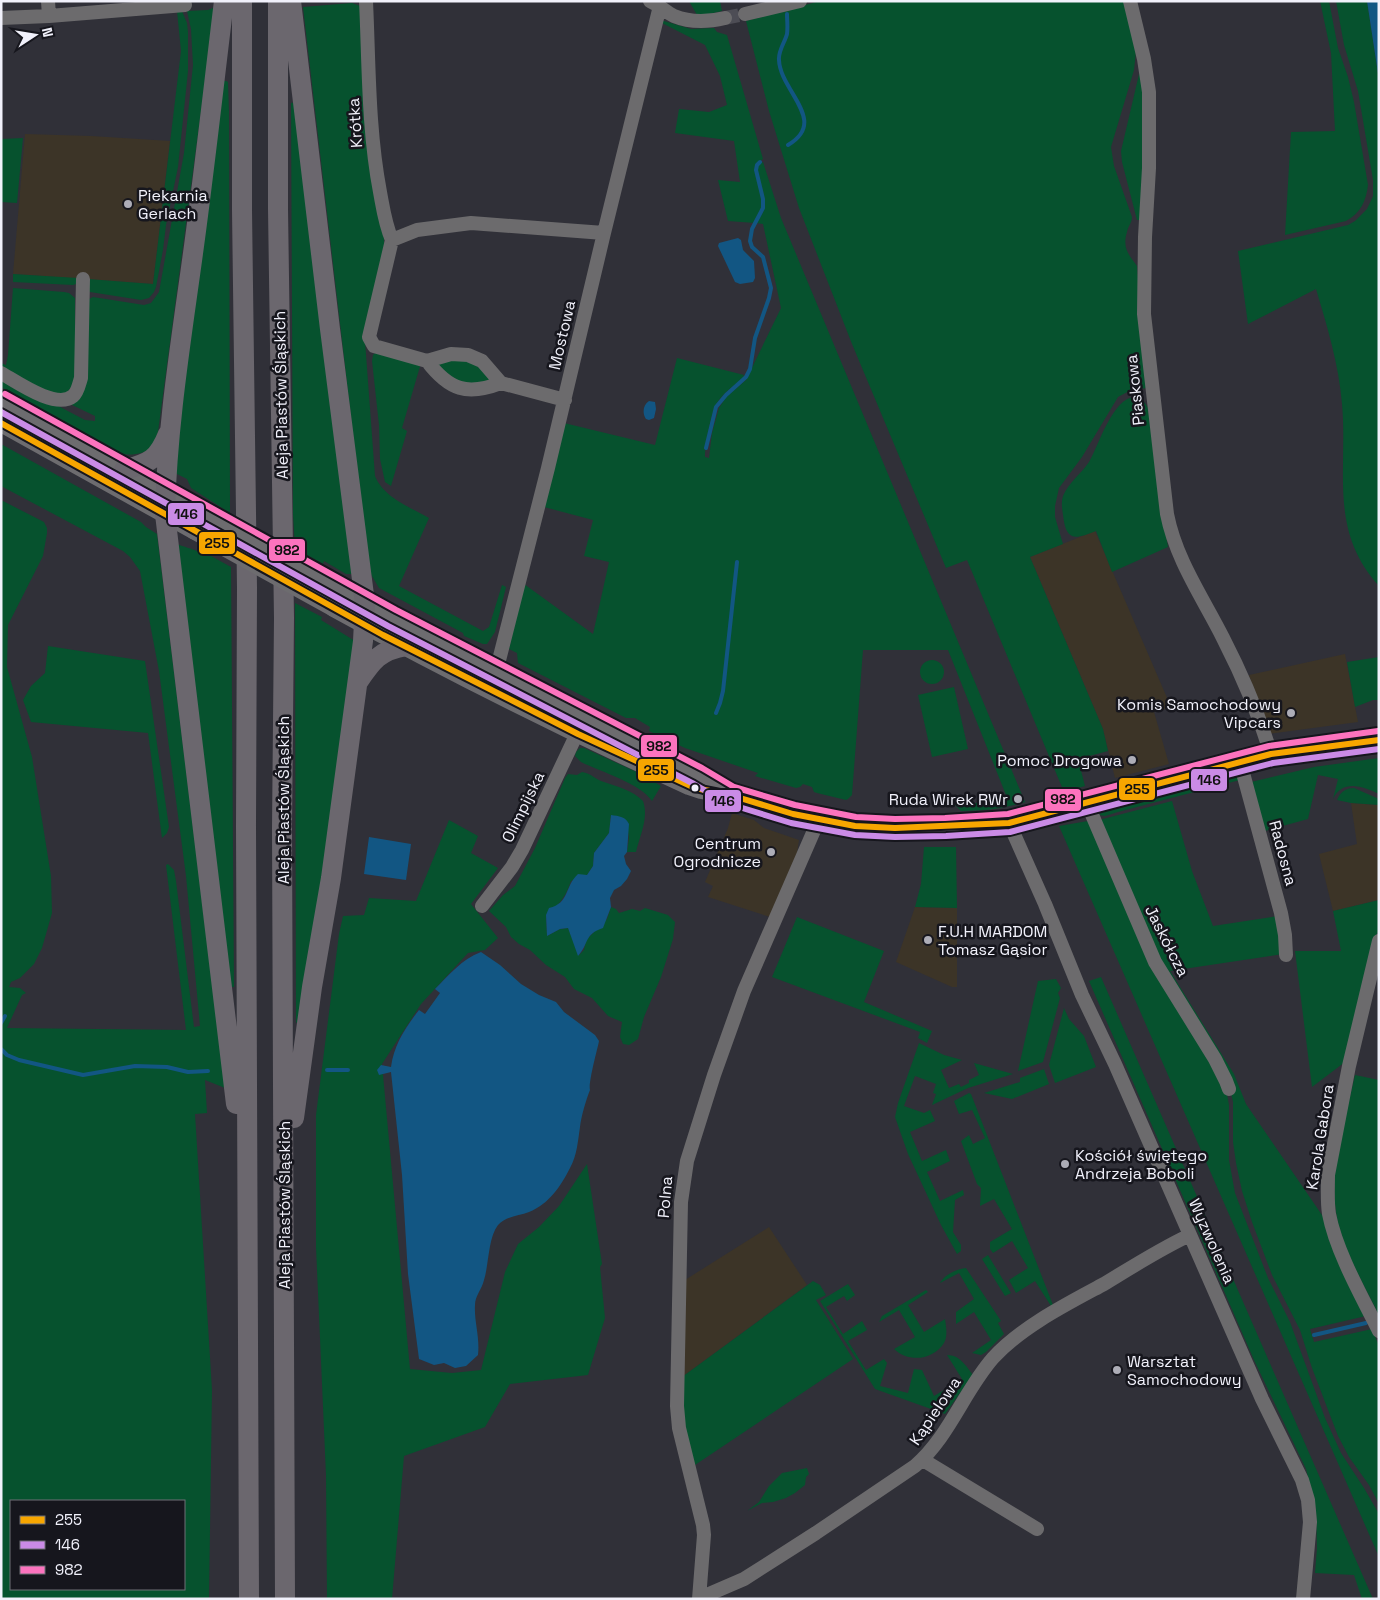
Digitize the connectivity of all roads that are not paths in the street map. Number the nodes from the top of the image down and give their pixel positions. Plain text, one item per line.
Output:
1 (48, 1) edge
2 (184, 1) edge
3 (224, 1) edge
4 (242, 1) edge
5 (278, 1) edge
6 (292, 1) edge
7 (366, 1) edge
8 (800, 1) edge
9 (1130, 1) edge
10 (655, 4) edge
11 (745, 14) tunnel mouth
12 (49, 16) junction
13 (1, 18) edge
14 (725, 18) tunnel mouth
15 (604, 233) junction
16 (392, 240) junction
17 (83, 279) dead end
18 (427, 361) junction
19 (1, 373) edge
20 (501, 383) junction
21 (565, 400) junction
22 (1, 402) edge
23 (1, 423) edge
24 (171, 427) junction
25 (124, 470) junction
26 (165, 492) junction
27 (165, 514) junction
28 (365, 603) junction
29 (364, 624) junction
30 (406, 646) junction
31 (496, 672) junction
32 (357, 683) junction
33 (580, 726) junction
34 (1379, 740) edge
35 (1271, 754) junction
36 (1240, 762) junction
37 (1086, 803) junction
38 (819, 819) junction
39 (1009, 823) junction
40 (482, 906) dead end
41 (1379, 941) edge
42 (1286, 955) dead end
43 (1229, 1089) dead end
44 (284, 1187) junction
45 (247, 1194) junction
46 (1190, 1235) junction
47 (1379, 1332) edge
48 (923, 1460) junction
49 (1037, 1529) dead end
50 (699, 1598) edge
51 (249, 1599) edge
52 (285, 1599) edge
53 (1303, 1599) edge

1 - 12 street
2 - 12 street
3 - 24 highway
4 - 45 highway
5 - 44 highway, Aleja Piastów Śląskich
6 - 28 highway
7 - 16 street, Krótka
8 - 11 street
9 - 35 street, Piaskowa
10 - 14 street
10 - 15 street, Mostowa
12 - 13 street
15 - 16 street
15 - 21 street, Mostowa
16 - 18 street
17 - 19 street
18 - 20 street
18 - 20 street
20 - 21 street
21 - 31 street, Mostowa
22 - 25 main road
23 - 27 main road
24 - 25 highway
24 - 26 highway
25 - 26 main road
26 - 27 highway
26 - 28 main road, bridge
27 - 29 main road, bridge
27 - 45 highway
28 - 29 highway
28 - 31 main road
29 - 30 main road
29 - 32 highway
30 - 32 highway
30 - 33 main road
31 - 33 main road
32 - 44 highway
33 - 38 main road
33 - 40 street, Olimpijska
34 - 35 main road
35 - 36 main road
36 - 37 main road
36 - 42 street, Radosna
37 - 39 main road
37 - 43 street, Jaskółcza
38 - 39 main road
38 - 50 street, Polna
39 - 46 street, Wyzwolenia
41 - 47 street, Karola Gabora
44 - 52 highway, Aleja Piastów Śląskich
45 - 51 highway
46 - 48 street, Kąpielowa
46 - 53 street, Wyzwolenia
48 - 49 street
48 - 50 street, Kąpielowa

